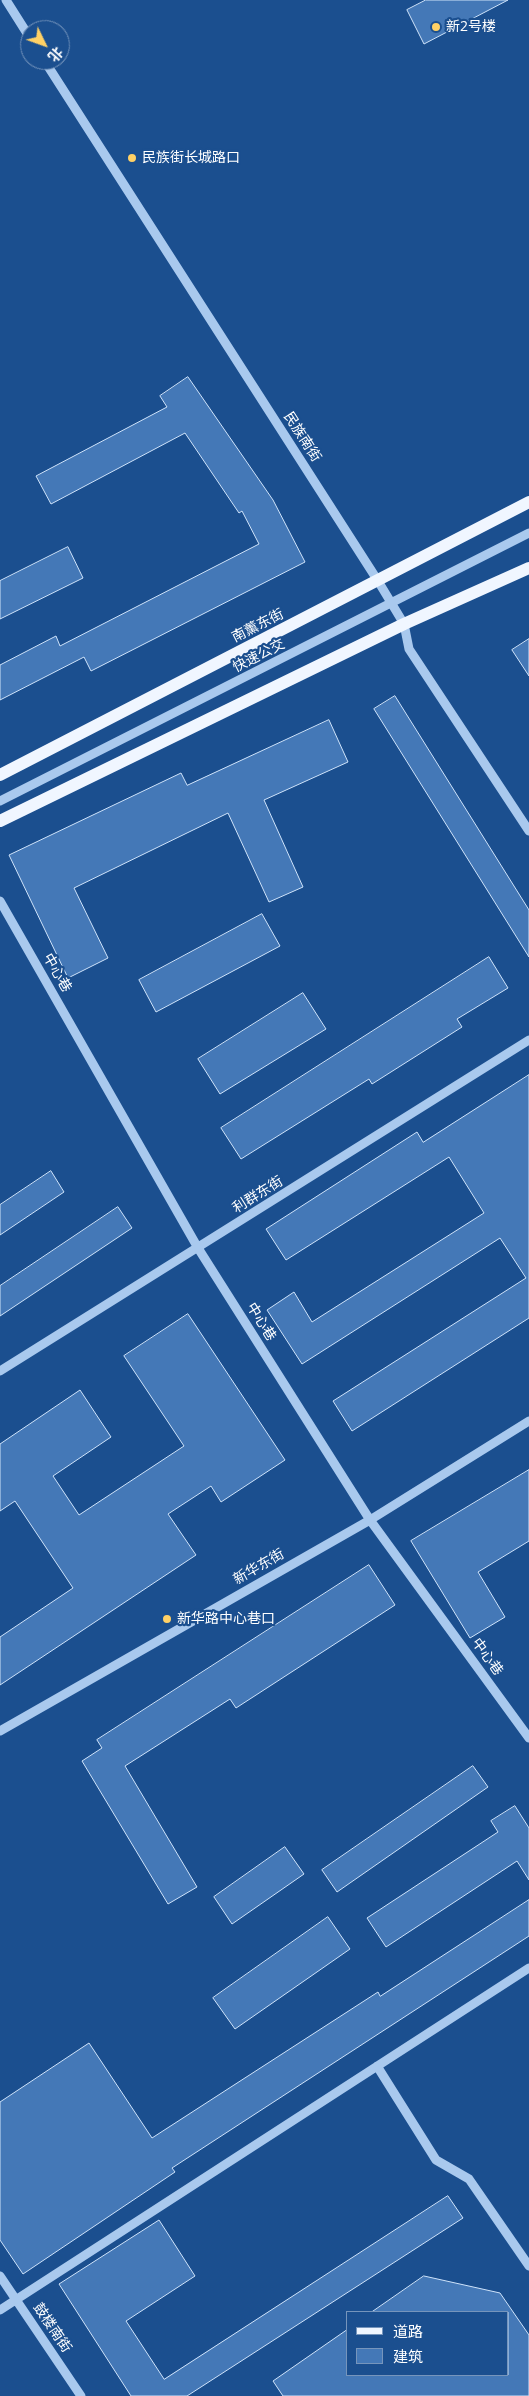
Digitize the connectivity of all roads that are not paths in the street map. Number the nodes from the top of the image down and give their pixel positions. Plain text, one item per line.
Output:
1 (6, 0) edge
2 (20, 22) edge
3 (50, 70) edge
4 (529, 502) edge
5 (529, 533) edge
6 (529, 568) edge
7 (378, 581) junction
8 (392, 604) junction
9 (404, 624) junction
10 (0, 775) edge
11 (0, 801) edge
12 (0, 821) edge
13 (529, 831) edge
14 (0, 901) edge
15 (529, 1040) edge
16 (198, 1248) junction
17 (0, 1371) edge
18 (529, 1421) edge
19 (370, 1520) junction
20 (0, 1731) edge
21 (529, 1738) edge
22 (529, 1968) edge
23 (377, 2066) junction
24 (529, 2266) edge
25 (0, 2276) edge
26 (16, 2299) junction
27 (0, 2310) edge
28 (81, 2396) edge

1 - 2 street
3 - 7 street, 民族南街
4 - 7 main road, 南薰东街
5 - 8 street, 快速公交
6 - 9 main road
7 - 8 street, 民族南街
7 - 10 main road, 南薰东街
8 - 9 street, 民族南街
8 - 11 street, 快速公交
9 - 12 main road
9 - 13 street, 民族南街
14 - 16 street, 中心巷
15 - 16 street, 利群东街
16 - 17 street, 利群东街
16 - 19 street, 中心巷
18 - 19 street, 新华东街
19 - 20 street, 新华东街
19 - 21 street, 中心巷
22 - 23 street
23 - 24 street
23 - 26 street
25 - 26 street, 鼓楼南街
26 - 27 street
26 - 28 street, 鼓楼南街

